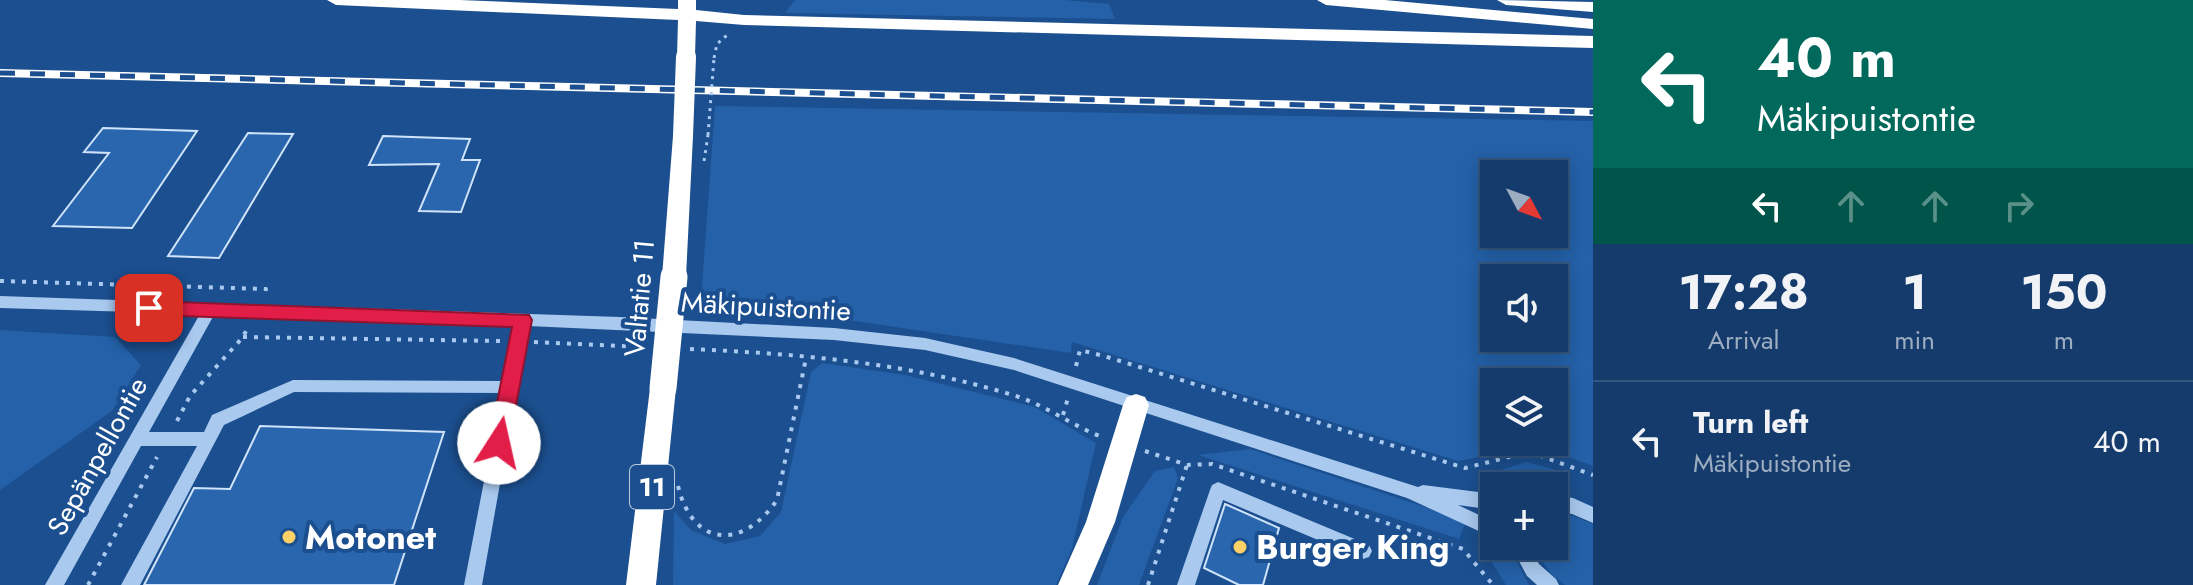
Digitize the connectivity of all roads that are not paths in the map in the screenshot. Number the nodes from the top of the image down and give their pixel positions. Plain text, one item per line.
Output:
1 (336, 0) edge
2 (1326, 0) edge
3 (1506, 0) edge
4 (1593, 7) edge
5 (687, 8) edge
6 (1593, 24) edge
7 (1593, 42) edge
8 (0, 302) edge
9 (209, 311) junction
10 (522, 320) junction
11 (509, 387) junction
12 (1136, 405) junction
13 (136, 439) junction
14 (209, 439) junction
15 (1411, 492) junction
16 (1480, 500) edge
17 (1568, 505) edge
18 (1593, 515) edge
19 (1480, 524) edge
20 (1363, 551) dead end
21 (1535, 578) edge
22 (54, 585) edge
23 (130, 585) edge
24 (473, 585) edge
25 (641, 585) edge
26 (1073, 585) edge
27 (1186, 585) edge
28 (1550, 585) edge

1 - 5 highway
2 - 6 highway
3 - 4 highway
5 - 7 highway
5 - 25 highway, Valtatie 11 / 11, bridge
8 - 9 street, Mäkipuistontie
9 - 10 street, Mäkipuistontie
9 - 13 street, Sepänpellontie
10 - 11 street
10 - 12 street, Mäkipuistontie
11 - 14 street
11 - 24 street
12 - 15 street, Mäkipuistontie
12 - 26 highway
13 - 14 street
13 - 22 street, Sepänpellontie
14 - 23 street
15 - 16 street, Mäkipuistontie
15 - 19 street, Mäkipuistontie
17 - 18 street
20 - 27 street
21 - 28 street

